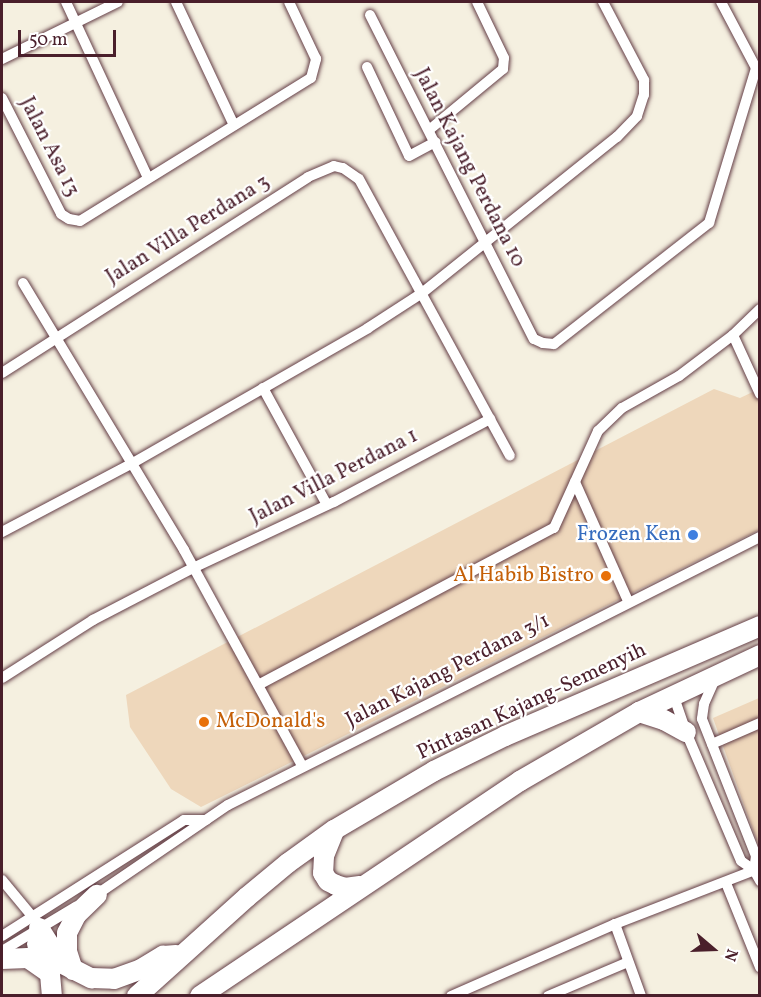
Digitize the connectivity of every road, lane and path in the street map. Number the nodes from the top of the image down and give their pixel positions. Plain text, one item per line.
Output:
1 (66, 2) edge
2 (118, 2) edge
3 (176, 2) edge
4 (289, 2) edge
5 (477, 2) edge
6 (603, 2) edge
7 (721, 2) edge
8 (370, 15) dead end
9 (76, 22) junction
10 (2, 59) edge
11 (368, 67) dead end
12 (758, 67) edge
13 (2, 98) edge
14 (234, 125) junction
15 (429, 130) junction
16 (435, 142) junction
17 (148, 178) junction
18 (485, 244) junction
19 (23, 284) dead end
20 (422, 293) junction
21 (759, 309) edge
22 (734, 335) junction
23 (56, 337) junction
24 (2, 373) edge
25 (758, 386) edge
26 (263, 388) junction
27 (490, 419) junction
28 (510, 456) dead end
29 (131, 464) junction
30 (575, 482) junction
31 (327, 505) junction
32 (2, 532) edge
33 (759, 537) edge
34 (194, 568) junction
35 (628, 601) junction
36 (759, 626) edge
37 (759, 655) edge
38 (719, 673) junction
39 (2, 678) edge
40 (260, 684) junction
41 (674, 694) junction
42 (639, 712) junction
43 (759, 723) edge
44 (686, 732) junction
45 (711, 744) junction
46 (303, 767) junction
47 (206, 820) junction
48 (334, 830) junction
49 (757, 869) edge
50 (2, 880) edge
51 (759, 881) edge
52 (726, 883) junction
53 (360, 886) junction
54 (97, 895) junction
55 (615, 924) junction
56 (32, 925) junction
57 (2, 936) edge
58 (2, 951) edge
59 (180, 955) junction
60 (2, 958) edge
61 (628, 962) junction
62 (759, 966) edge
63 (74, 970) junction
64 (50, 974) junction
65 (52, 996) edge
66 (137, 996) edge
67 (200, 996) edge
68 (451, 996) edge
69 (548, 996) edge
70 (641, 996) edge

1 - 9 street
2 - 9 street
3 - 14 street
4 - 14 street
5 - 15 street
6 - 18 street
7 - 12 street
8 - 15 street, Jalan Kajang Perdana 10
9 - 10 street
9 - 17 street
11 - 16 street
12 - 18 street, Jalan Kajang Perdana 10
13 - 17 street, Jalan Asa 13
14 - 17 street
15 - 16 street, Jalan Kajang Perdana 10
16 - 18 street, Jalan Kajang Perdana 10
18 - 20 street
19 - 23 street
20 - 23 street, Jalan Villa Perdana 3
20 - 26 street
20 - 27 street
21 - 22 street
22 - 25 street
22 - 30 street
23 - 24 street, Jalan Villa Perdana 3
23 - 29 street
26 - 29 street
26 - 31 street
27 - 28 street
27 - 31 street, Jalan Villa Perdana 1
29 - 32 street
29 - 34 street
30 - 35 street
30 - 40 street
31 - 34 street, Jalan Villa Perdana 1
33 - 35 street, Jalan Kajang Perdana 3/1
34 - 39 street, Jalan Villa Perdana 1
34 - 40 street
35 - 46 street, Jalan Kajang Perdana 3/1
36 - 48 highway, Pintasan Kajang-Semenyih
37 - 38 highway
38 - 41 highway
38 - 45 street
40 - 46 street
41 - 42 highway
41 - 44 street
42 - 44 highway
42 - 53 highway
43 - 45 street
44 - 49 street
45 - 49 street
46 - 47 street, Jalan Kajang Perdana 3/1
47 - 54 street, Jalan Kajang Perdana 3/1
47 - 56 street
48 - 53 highway
48 - 59 highway, Pintasan Kajang-Semenyih
49 - 51 street
49 - 52 street
50 - 56 street
52 - 55 street
52 - 62 street
53 - 67 highway
54 - 56 street, Jalan Kajang Perdana 3/1
54 - 63 highway
55 - 61 street
55 - 68 street
56 - 57 street
56 - 58 street
56 - 63 highway
56 - 64 highway
59 - 63 highway
59 - 66 highway, Pintasan Kajang-Semenyih
60 - 64 highway
61 - 69 street
61 - 70 street
64 - 65 highway

